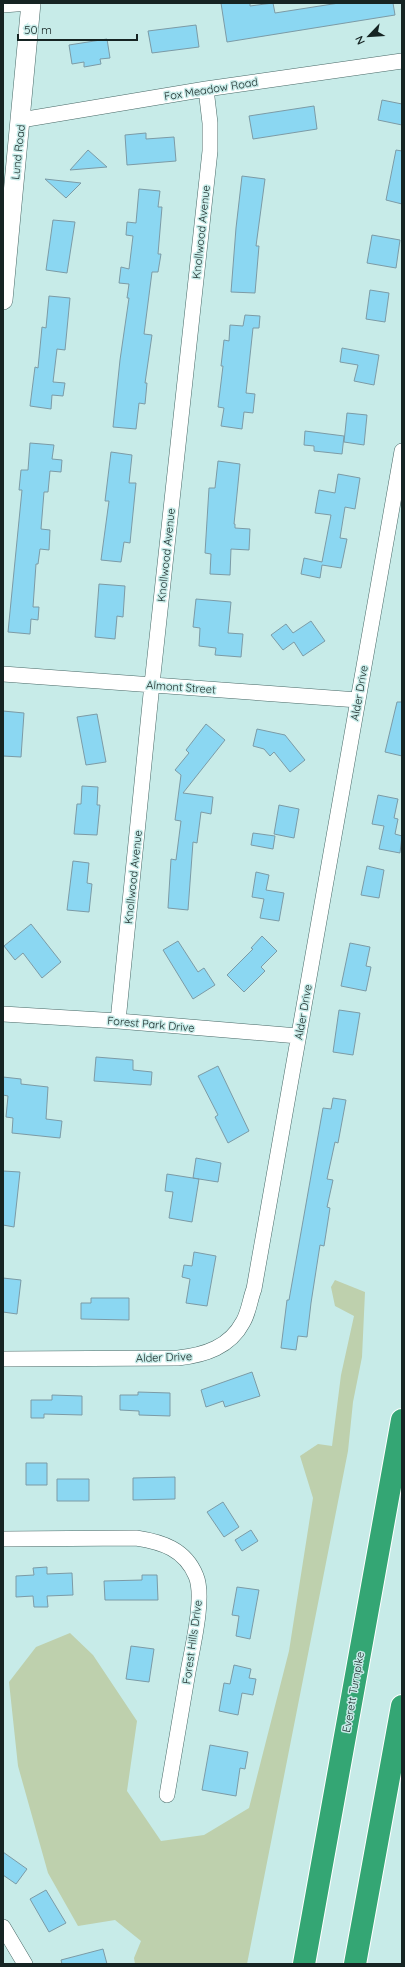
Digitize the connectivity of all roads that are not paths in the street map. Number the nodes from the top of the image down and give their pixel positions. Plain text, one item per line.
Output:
1 (30, 3) edge
2 (3, 5) edge
3 (402, 61) edge
4 (206, 89) junction
5 (21, 120) junction
6 (3, 300) edge
7 (402, 451) edge
8 (3, 674) edge
9 (152, 684) junction
10 (358, 700) junction
11 (3, 1014) edge
12 (118, 1020) junction
13 (298, 1036) junction
14 (3, 1359) edge
15 (402, 1420) edge
16 (3, 1539) edge
17 (402, 1706) edge
18 (167, 1795) dead end
19 (3, 1927) edge
20 (25, 1964) edge
21 (304, 1964) edge
22 (355, 1964) edge

1 - 2 street
1 - 5 street, Lund Road
3 - 4 street, Fox Meadow Road
4 - 5 street, Fox Meadow Road
4 - 9 street, Knollwood Avenue
5 - 6 street, Lund Road
7 - 10 street, Alder Drive
8 - 9 street, Almont Street
9 - 10 street, Almont Street
9 - 12 street, Knollwood Avenue
10 - 13 street, Alder Drive
11 - 12 street, Forest Park Drive
12 - 13 street, Forest Park Drive
13 - 14 street, Alder Drive
15 - 21 highway, Everett Turnpike
16 - 18 street, Forest Hills Drive
17 - 22 highway
19 - 20 street

